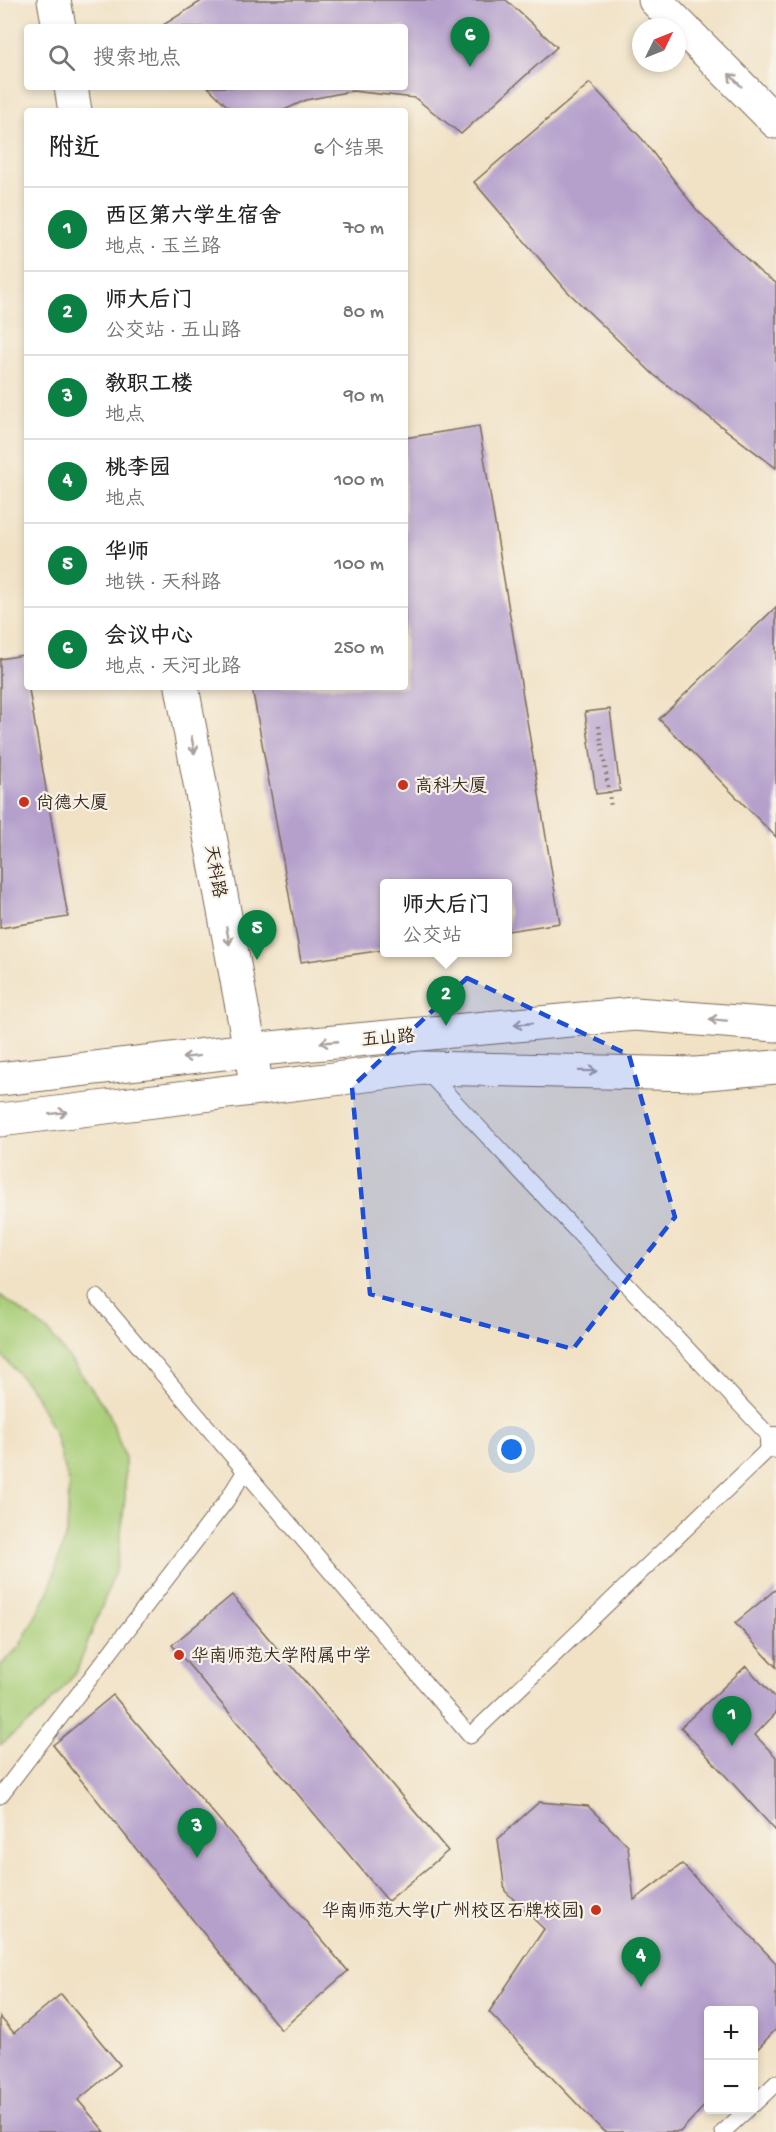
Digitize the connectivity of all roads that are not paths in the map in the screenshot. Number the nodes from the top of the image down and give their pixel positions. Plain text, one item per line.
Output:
1 (54, 0) edge
2 (655, 0) edge
3 (58, 24) edge
4 (72, 90) edge
5 (74, 108) edge
6 (776, 122) edge
7 (183, 690) edge
8 (776, 1025) edge
9 (249, 1050) junction
10 (776, 1067) edge
11 (423, 1068) junction
12 (0, 1079) edge
13 (258, 1090) junction
14 (0, 1120) edge
15 (97, 1297) dead end
16 (776, 1442) edge
17 (245, 1471) junction
18 (0, 1796) edge
19 (776, 2083) edge
20 (758, 2099) edge
21 (742, 2114) edge
22 (723, 2132) edge

1 - 3 main road
6 -> 2 main road
4 - 5 main road
7 -> 9 main road, 天科路
8 -> 9 main road, 五山路
9 -> 12 main road, 五山路
9 - 13 main road, 天科路
11 -> 10 main road, 五山路
11 - 13 main road, 五山路
11 - 16 lane
14 -> 13 main road, 五山路
15 - 17 lane
16 - 17 lane
17 - 18 lane
19 - 20 lane
21 - 22 lane

